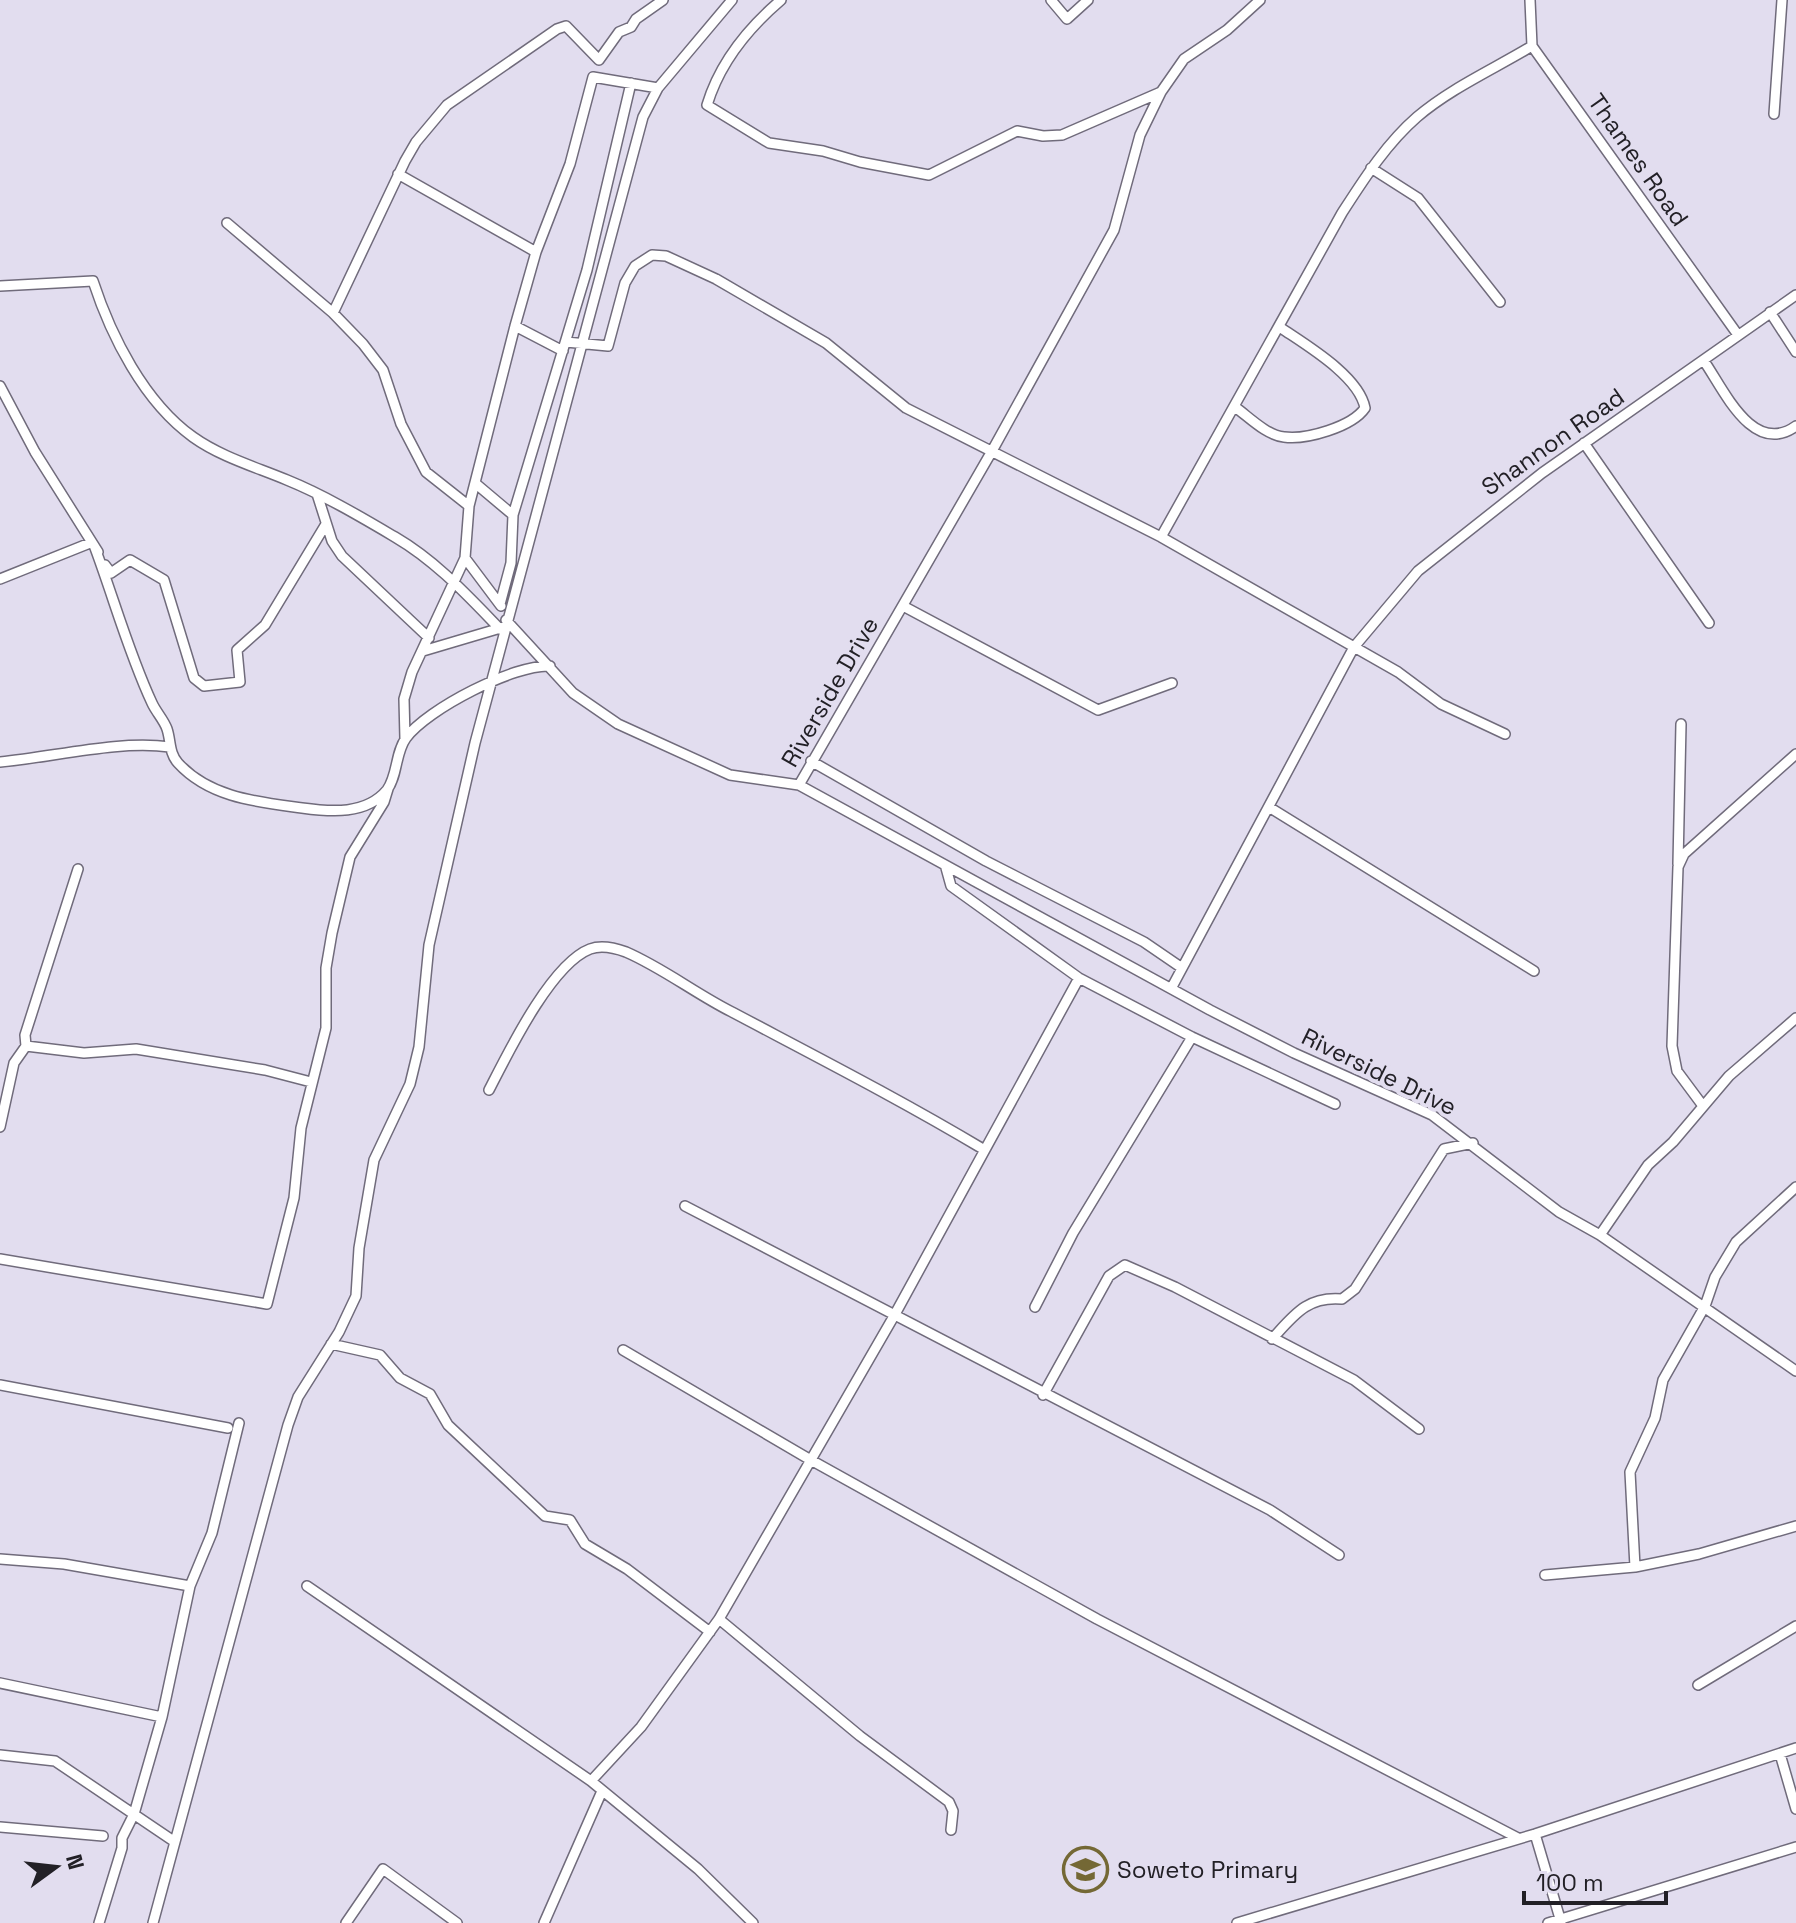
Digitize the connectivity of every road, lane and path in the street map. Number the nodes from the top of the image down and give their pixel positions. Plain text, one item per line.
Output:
1 (663, 0) edge
2 (732, 0) edge
3 (781, 0) edge
4 (1051, 0) edge
5 (1088, 0) edge
6 (1260, 0) edge
7 (1530, 0) edge
8 (1782, 0) edge
9 (1532, 46) junction
10 (631, 83) junction
11 (658, 88) junction
12 (1161, 92) junction
13 (1774, 114) dead end
14 (1371, 168) junction
15 (398, 174) junction
16 (227, 223) dead end
17 (536, 252) junction
18 (0, 286) edge
19 (1796, 295) edge
20 (1500, 302) dead end
21 (1770, 312) junction
22 (333, 313) junction
23 (515, 326) junction
24 (1281, 328) junction
25 (1738, 335) junction
26 (565, 347) junction
27 (582, 347) junction
28 (1796, 352) edge
29 (1704, 361) junction
30 (0, 386) edge
31 (1235, 407) junction
32 (1796, 426) edge
33 (1584, 443) junction
34 (992, 451) junction
35 (475, 483) junction
36 (317, 494) junction
37 (469, 506) junction
38 (513, 515) junction
39 (326, 524) junction
40 (1161, 537) junction
41 (93, 546) junction
42 (465, 558) junction
43 (0, 579) edge
44 (454, 581) junction
45 (500, 604) junction
46 (903, 606) junction
47 (1709, 623) dead end
48 (504, 626) junction
49 (429, 638) junction
50 (1354, 647) junction
51 (423, 651) junction
52 (550, 666) junction
53 (490, 683) junction
54 (1172, 683) dead end
55 (1681, 724) dead end
56 (1505, 734) dead end
57 (405, 739) junction
58 (170, 747) junction
59 (1796, 754) edge
60 (811, 761) junction
61 (0, 762) edge
62 (799, 785) junction
63 (388, 789) junction
64 (1269, 807) junction
65 (1679, 827) junction
66 (1695, 844) junction
67 (1678, 867) junction
68 (946, 868) junction
69 (78, 869) dead end
70 (1182, 968) junction
71 (1534, 971) dead end
72 (1079, 978) junction
73 (1172, 987) junction
74 (1796, 1018) edge
75 (1192, 1037) junction
76 (26, 1046) junction
77 (0, 1061) edge
78 (14, 1063) junction
79 (311, 1082) junction
80 (489, 1090) dead end
81 (1335, 1104) dead end
82 (1703, 1106) junction
83 (0, 1127) edge
84 (1473, 1143) junction
85 (983, 1149) junction
86 (1796, 1187) edge
87 (685, 1206) dead end
88 (1600, 1235) junction
89 (0, 1259) edge
90 (1705, 1306) junction
91 (1035, 1307) dead end
92 (894, 1316) junction
93 (1272, 1339) junction
94 (331, 1344) junction
95 (623, 1350) dead end
96 (1796, 1371) edge
97 (0, 1385) edge
98 (1043, 1395) junction
99 (239, 1423) dead end
100 (228, 1428) dead end
101 (1419, 1429) dead end
102 (809, 1459) junction
103 (1796, 1526) edge
104 (1339, 1555) dead end
105 (0, 1559) edge
106 (1635, 1567) junction
107 (1545, 1575) dead end
108 (190, 1586) junction
109 (307, 1586) dead end
110 (719, 1619) junction
111 (1796, 1626) edge
112 (710, 1632) junction
113 (0, 1683) edge
114 (1698, 1685) dead end
115 (162, 1717) junction
116 (1796, 1748) edge
117 (1780, 1754) junction
118 (0, 1755) edge
119 (591, 1781) junction
120 (602, 1791) junction
121 (1796, 1809) edge
122 (134, 1814) junction
123 (0, 1827) edge
124 (951, 1830) dead end
125 (1535, 1834) junction
126 (103, 1836) dead end
127 (1518, 1838) junction
128 (175, 1842) junction
129 (1796, 1847) edge
130 (1561, 1920) edge
131 (99, 1923) edge
132 (153, 1923) edge
133 (346, 1923) edge
134 (457, 1923) edge
135 (544, 1923) edge
136 (753, 1923) edge
137 (1238, 1923) edge
138 (1548, 1923) edge

1 - 15 street
2 - 11 street
3 - 12 street
4 - 5 street
6 - 12 street, Riverside Drive
7 - 9 street
8 - 13 street
9 - 14 street
9 - 25 street, Thames Road
10 - 11 street
10 - 17 street
10 - 26 street
11 - 27 street
12 - 34 street, Riverside Drive
14 - 20 street
14 - 24 street
15 - 17 street
15 - 22 street
16 - 22 street
17 - 23 street
18 - 36 street
19 - 21 street, Shannon Road
21 - 25 street, Shannon Road
21 - 28 street
22 - 37 street
23 - 26 street
23 - 35 street
24 - 31 street
24 - 31 street
25 - 29 street, Shannon Road
26 - 27 street
26 - 38 street
27 - 34 street
27 - 48 street
29 - 32 street
29 - 33 street, Shannon Road
30 - 41 street
31 - 40 street
33 - 47 street
33 - 50 street, Shannon Road
34 - 40 street
34 - 46 street, Riverside Drive
35 - 37 street
35 - 38 street
36 - 39 street
36 - 44 street
37 - 42 street
38 - 45 street
39 - 41 street
39 - 49 street
40 - 50 street
41 - 43 street
41 - 58 street
42 - 44 street
42 - 45 street
44 - 48 street
44 - 49 street
45 - 48 street
46 - 54 street
46 - 60 street, Riverside Drive
48 - 51 street
48 - 52 street
48 - 53 street
49 - 51 street
50 - 56 street
50 - 64 street, Shannon Road
51 - 57 street
52 - 53 street
52 - 62 street
53 - 57 street
53 - 94 street
55 - 65 street
57 - 63 street
58 - 61 street
58 - 63 street
59 - 66 street
60 - 62 street, Riverside Drive
60 - 70 street
62 - 68 street, Riverside Drive
63 - 79 street
64 - 70 street, Shannon Road
64 - 71 street
65 - 66 street
65 - 67 street
66 - 67 street
67 - 82 street
68 - 72 street
68 - 73 street, Riverside Drive
69 - 76 street
70 - 73 street, Shannon Road
72 - 75 street
72 - 85 street
73 - 84 street, Riverside Drive
74 - 82 street
75 - 81 street
75 - 91 street
76 - 78 street
76 - 79 street
77 - 78 street
78 - 83 street
79 - 89 street
80 - 85 street
82 - 88 street
84 - 88 street, Riverside Drive
84 - 93 street
85 - 92 street
86 - 90 street
87 - 92 street
88 - 90 street, Riverside Drive
90 - 96 street, Riverside Drive
90 - 106 street
92 - 98 street
92 - 102 street
93 - 98 street
93 - 101 street
94 - 112 street
94 - 128 street
95 - 102 street
97 - 100 street
98 - 104 street
99 - 108 street
102 - 110 street
102 - 127 street
103 - 106 street
105 - 108 street
106 - 107 street
108 - 115 street
109 - 119 street
110 - 112 street
110 - 124 street
111 - 114 street
112 - 119 street
113 - 115 street
115 - 122 street
116 - 117 street
117 - 121 street
117 - 125 street
118 - 122 street
119 - 120 street
120 - 135 street
120 - 136 street
122 - 128 street
122 - 131 street
123 - 126 street
125 - 127 street
125 - 130 street
127 - 137 street
128 - 132 street
129 - 130 street
130 - 138 street
133 - 134 street

